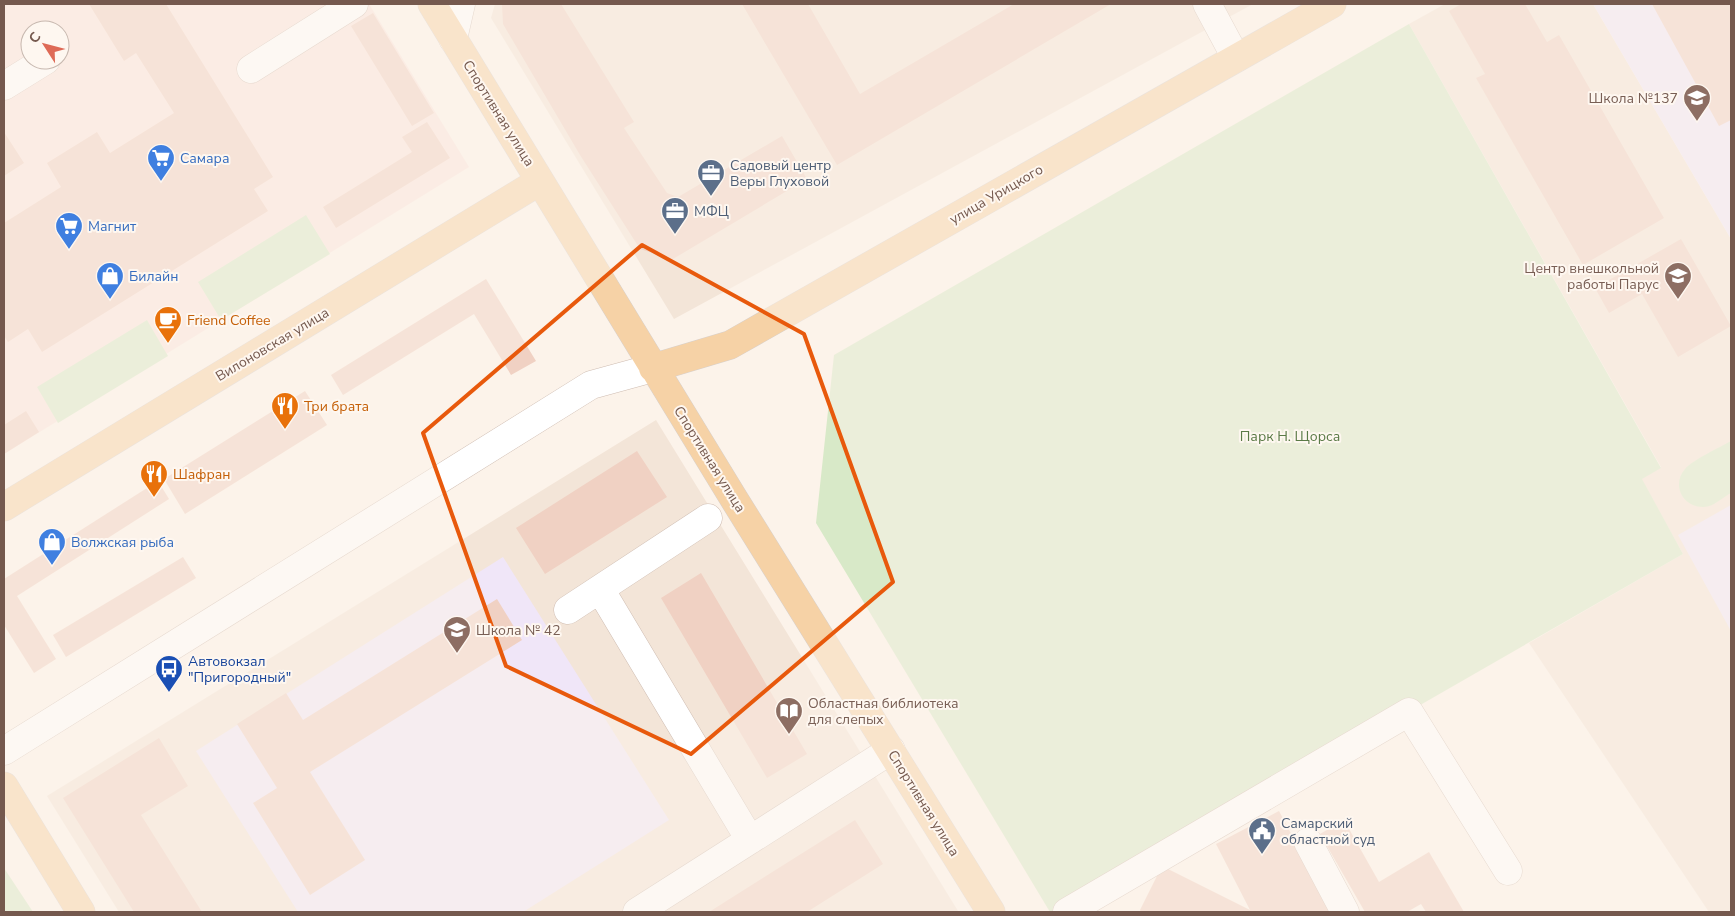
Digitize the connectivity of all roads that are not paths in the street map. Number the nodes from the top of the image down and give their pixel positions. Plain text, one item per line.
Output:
1 (354, 4) edge
2 (432, 4) edge
3 (461, 4) edge
4 (1206, 4) edge
5 (1332, 4) edge
6 (453, 39) junction
7 (1236, 58) junction
8 (250, 69) dead end
9 (30, 70) edge
10 (4, 86) edge
11 (540, 180) junction
12 (654, 368) junction
13 (4, 507) edge
14 (708, 518) dead end
15 (600, 589) junction
16 (568, 610) dead end
17 (890, 750) junction
18 (4, 751) edge
19 (4, 786) edge
20 (750, 840) junction
21 (1308, 842) dead end
22 (1508, 871) dead end
23 (81, 912) edge
24 (637, 912) edge
25 (991, 912) edge
26 (1068, 912) edge
27 (1345, 912) edge

1 - 8 street
2 - 6 main road, Спортивная улица
3 - 6 street
4 - 7 street
5 - 7 main road, улица Урицкого
6 - 11 main road, Спортивная улица
7 - 12 main road, улица Урицкого
9 - 10 street
11 - 12 main road, Спортивная улица
11 - 13 main road, Вилоновская улица
12 - 17 main road, Спортивная улица
12 - 18 street
14 - 15 street
15 - 16 street
15 - 20 street
17 - 20 street
17 - 25 main road, Спортивная улица
19 - 23 main road
20 - 24 street
21 - 27 street
22 - 26 street

